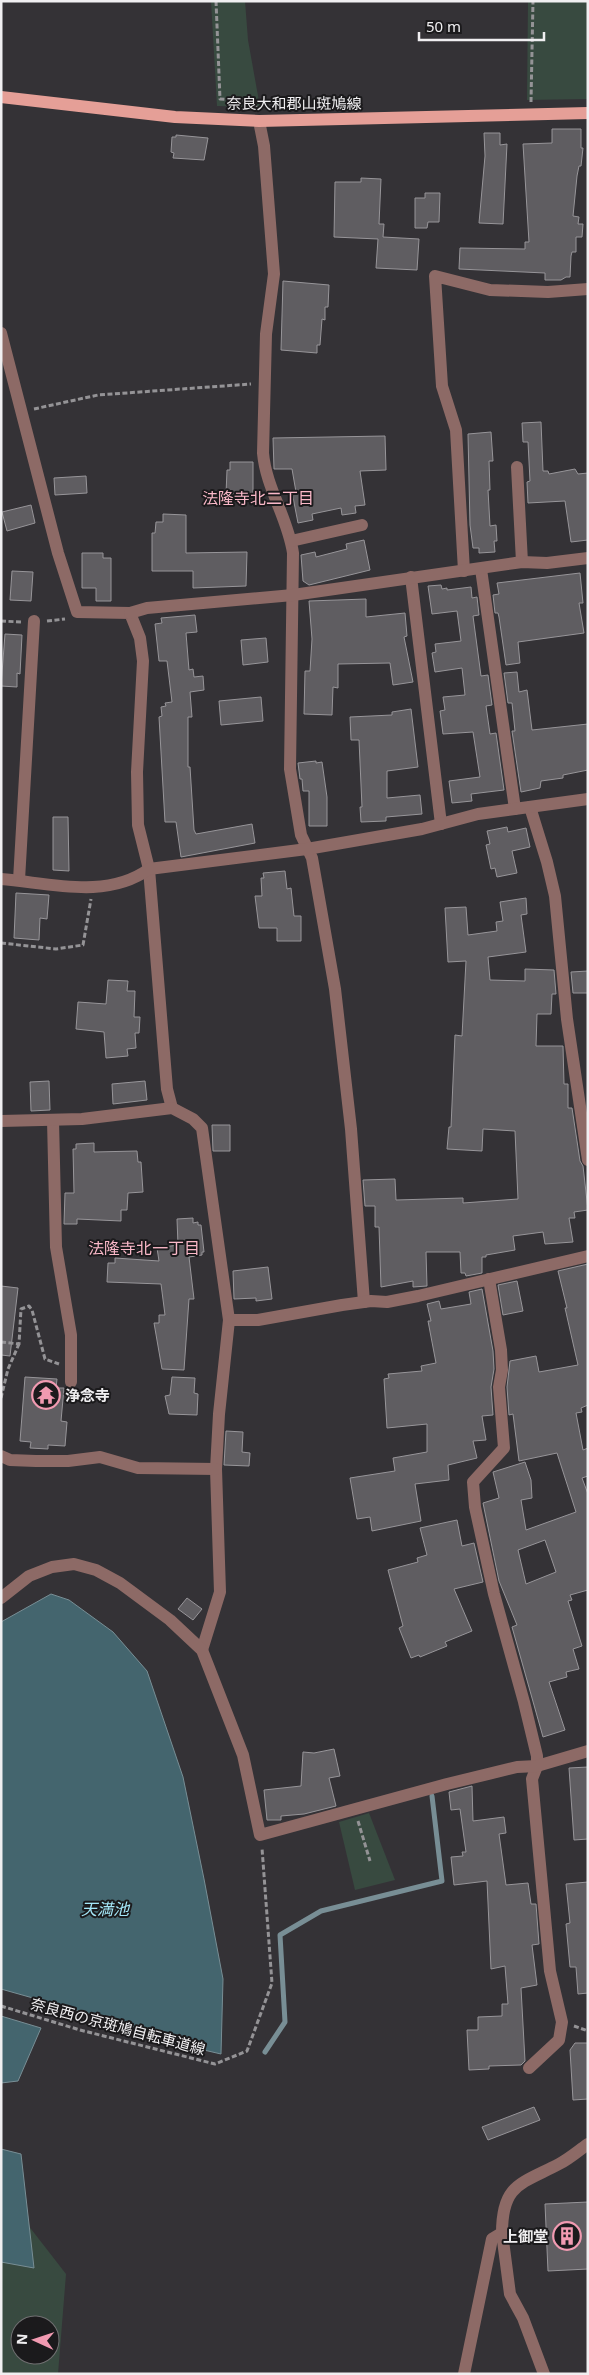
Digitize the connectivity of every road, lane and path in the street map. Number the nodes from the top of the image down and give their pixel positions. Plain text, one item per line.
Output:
1 (216, 1) edge
2 (533, 1) edge
3 (1, 97) edge
4 (588, 113) edge
5 (531, 115) junction
6 (259, 120) junction
7 (588, 289) edge
8 (1, 333) edge
9 (7, 376) edge
10 (265, 382) junction
11 (22, 413) junction
12 (517, 467) dead end
13 (362, 525) dead end
14 (291, 541) junction
15 (588, 558) edge
16 (522, 562) junction
17 (481, 568) junction
18 (464, 571) junction
19 (411, 577) junction
20 (293, 595) junction
21 (130, 613) junction
22 (34, 621) dead end
23 (588, 798) edge
24 (530, 807) junction
25 (515, 809) junction
26 (441, 824) junction
27 (307, 849) junction
28 (149, 870) junction
29 (1, 879) edge
30 (19, 880) junction
31 (92, 888) junction
32 (1, 943) edge
33 (172, 1108) junction
34 (53, 1120) junction
35 (1, 1121) edge
36 (588, 1160) edge
37 (588, 1256) edge
38 (489, 1279) junction
39 (364, 1302) junction
40 (229, 1320) junction
41 (1, 1342) edge
42 (19, 1344) junction
43 (71, 1369) junction
44 (71, 1382) dead end
45 (1, 1398) edge
46 (1, 1456) edge
47 (216, 1469) junction
48 (1, 1598) edge
49 (202, 1650) junction
50 (588, 1751) edge
51 (537, 1766) junction
52 (354, 1808) junction
53 (260, 1835) junction
54 (370, 1861) dead end
55 (1, 2006) edge
56 (528, 2068) dead end
57 (588, 2144) edge
58 (502, 2233) junction
59 (464, 2374) edge
60 (544, 2374) edge

1 - 6 path
2 - 5 path
3 - 6 main road, 奈良大和郡山斑鳩線
4 - 5 main road, 奈良大和郡山斑鳩線
5 - 6 main road, 奈良大和郡山斑鳩線
6 - 10 street
7 - 18 street
8 - 9 street
9 - 11 street
10 - 11 path
10 - 14 street
11 - 21 street
12 - 16 street
13 - 14 street
14 - 20 street
15 - 16 street
16 - 17 street
17 - 18 street
17 - 25 street
18 - 19 street
19 - 20 street
19 - 26 street
20 - 21 street
20 - 27 street
21 - 28 street
22 - 30 street
23 - 24 street
24 - 25 street
24 - 36 street
25 - 26 street
26 - 27 street
27 - 28 street
27 - 39 street
28 - 31 street
28 - 33 street
29 - 30 street
30 - 31 street
31 - 32 path
33 - 34 street
33 - 40 street
34 - 35 street
34 - 43 street
37 - 38 street
38 - 39 street
38 - 51 street
39 - 40 street
40 - 47 street
41 - 42 path
42 - 43 path
42 - 45 path
43 - 44 street
46 - 47 street
47 - 49 street
48 - 49 street
49 - 53 street
50 - 51 street
51 - 52 street
51 - 56 street
52 - 53 street
52 - 54 path
53 - 55 path, 奈良西の京斑鳩自転車道線
57 - 58 street
58 - 59 street
58 - 60 street

